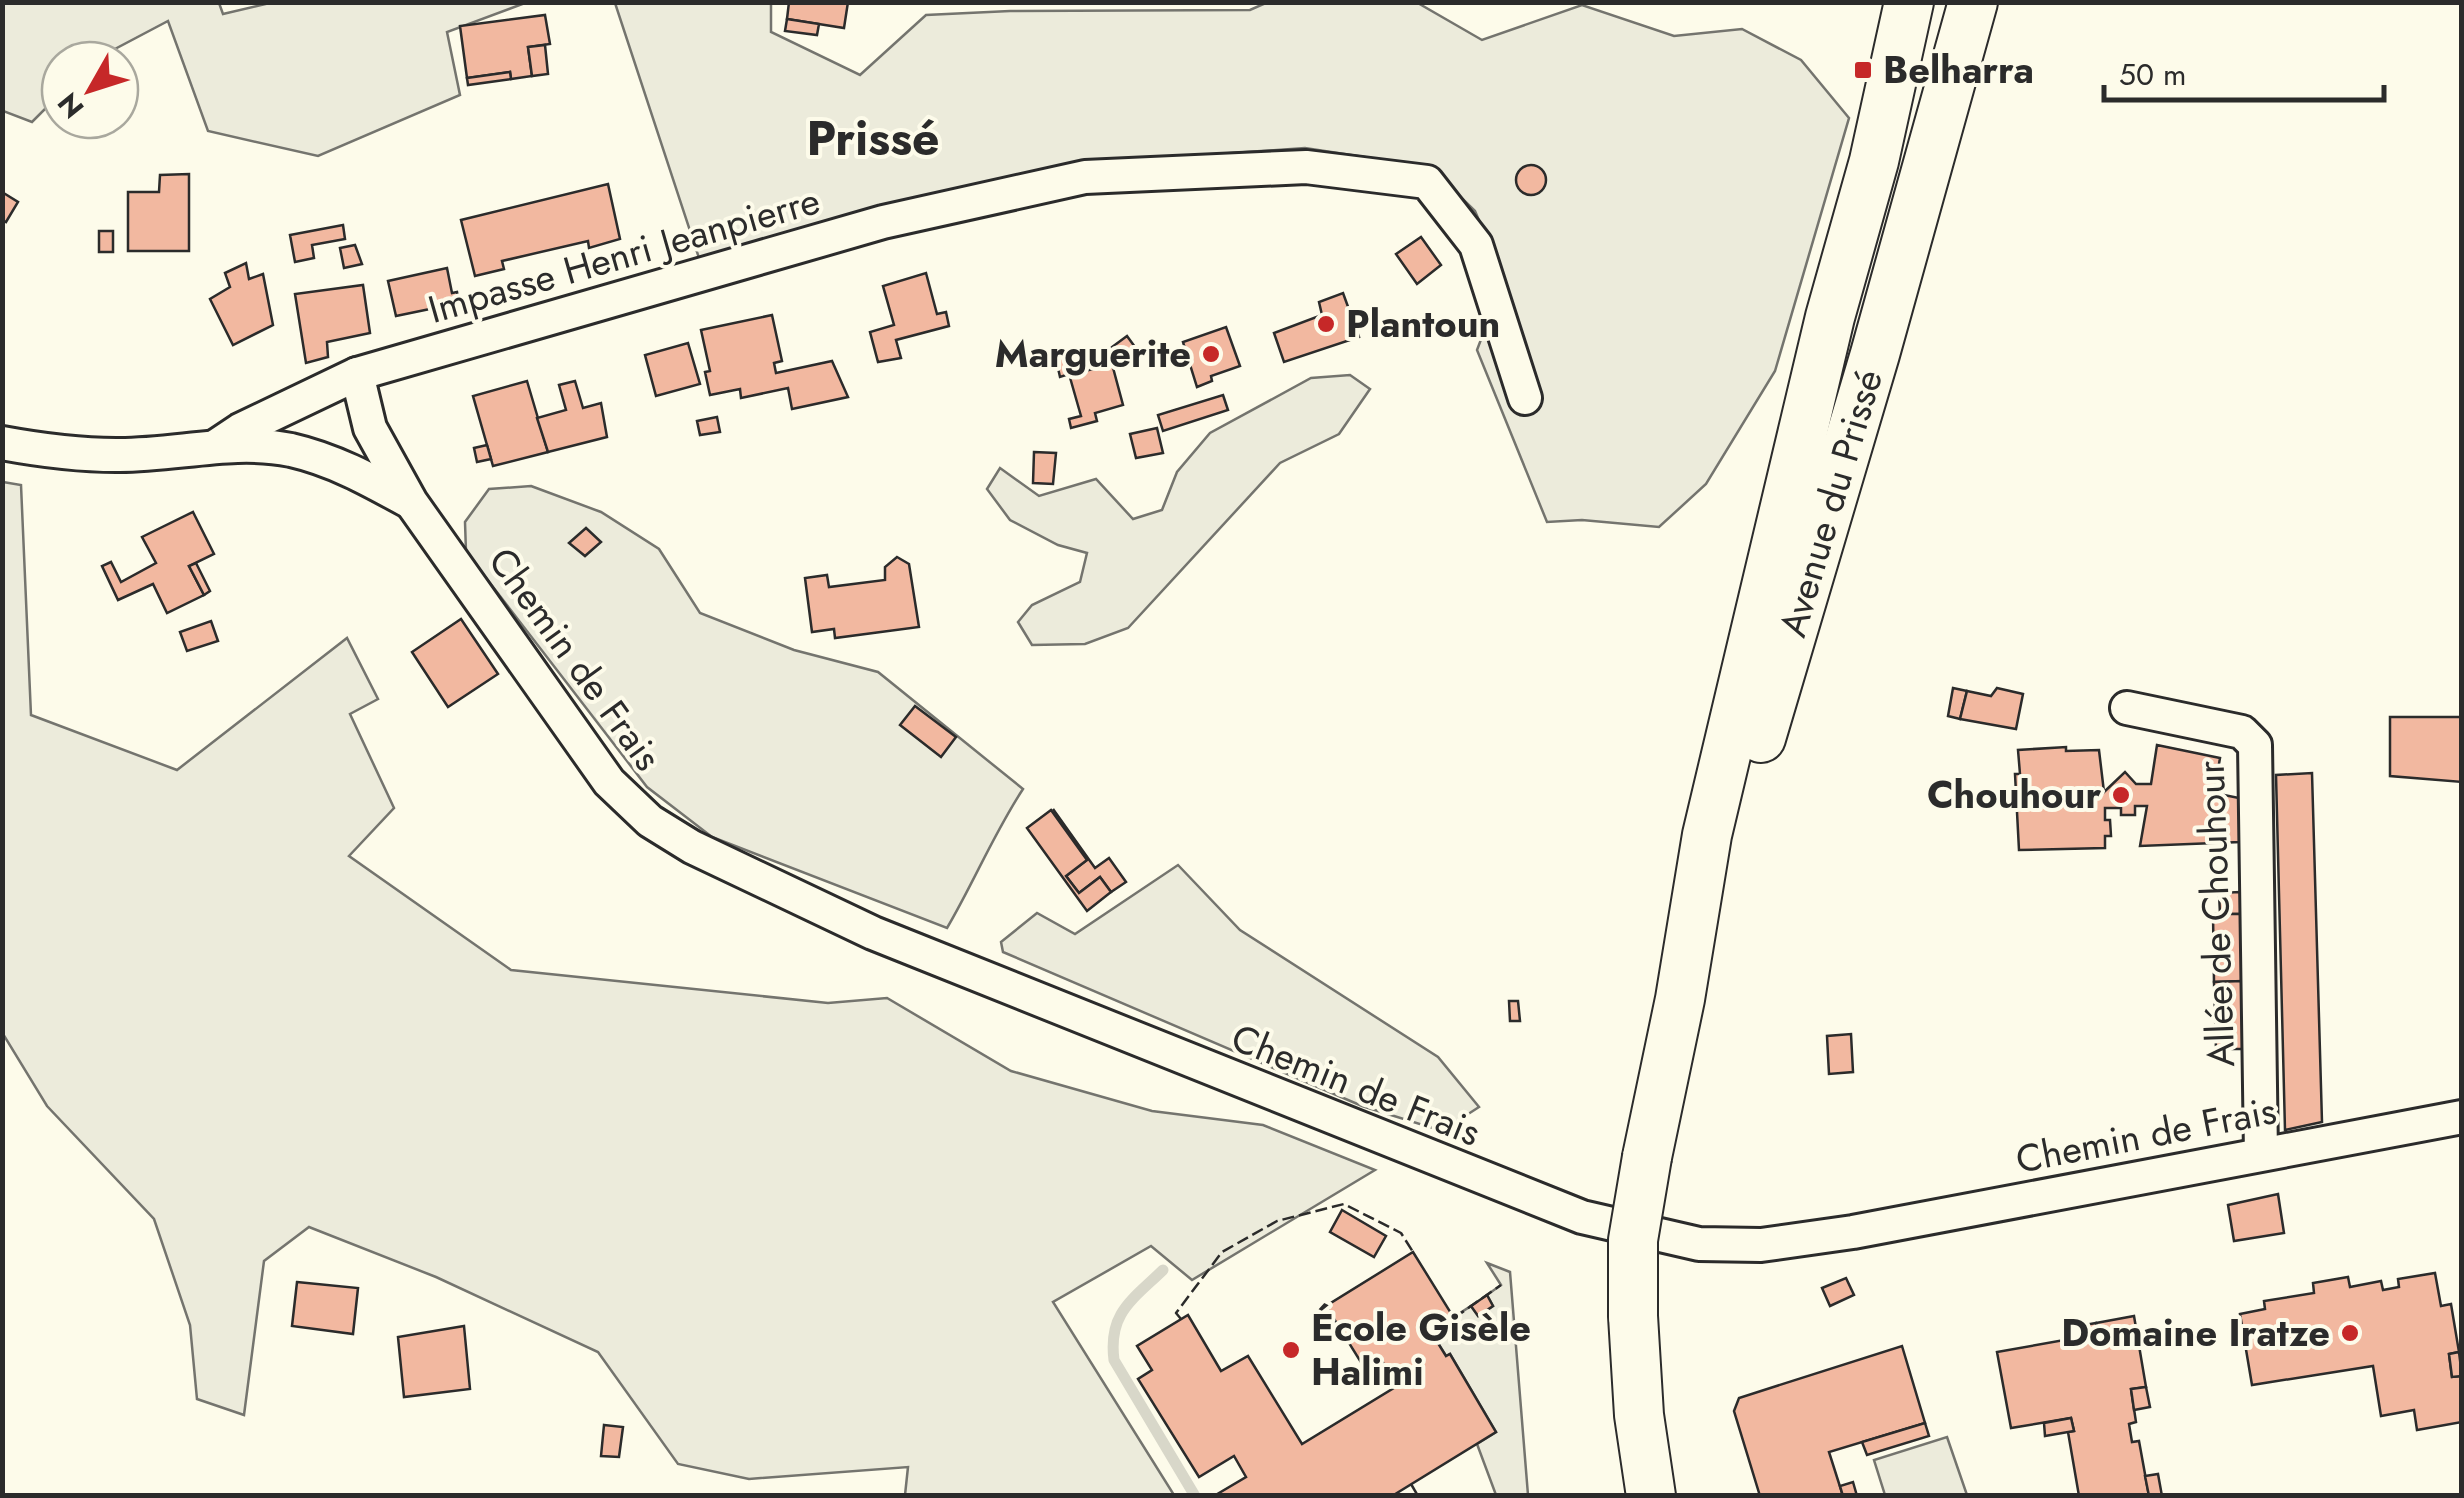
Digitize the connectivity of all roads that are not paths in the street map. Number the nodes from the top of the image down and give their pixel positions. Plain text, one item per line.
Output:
1 (1910, 2) edge
2 (1973, 2) edge
3 (357, 374) junction
4 (1526, 398) dead end
5 (2, 443) edge
6 (216, 446) junction
7 (410, 502) junction
8 (2128, 708) dead end
9 (1680, 999) junction
10 (2462, 1117) edge
11 (2261, 1154) junction
12 (1651, 1496) edge

1 - 9 main road, Avenue du Prissé
2 - 9 main road, Avenue du Prissé
3 - 4 street, Impasse Henri Jeanpierre
3 - 6 street, Impasse Henri Jeanpierre
3 - 7 street, Chemin de Frais
5 - 6 street, Chemin de Frais
6 - 7 street, Chemin de Frais
7 - 11 street, Chemin de Frais
8 - 11 street, Allée de Chouhour
9 - 12 main road, Avenue du Prissé, bridge
10 - 11 street, Chemin de Frais

